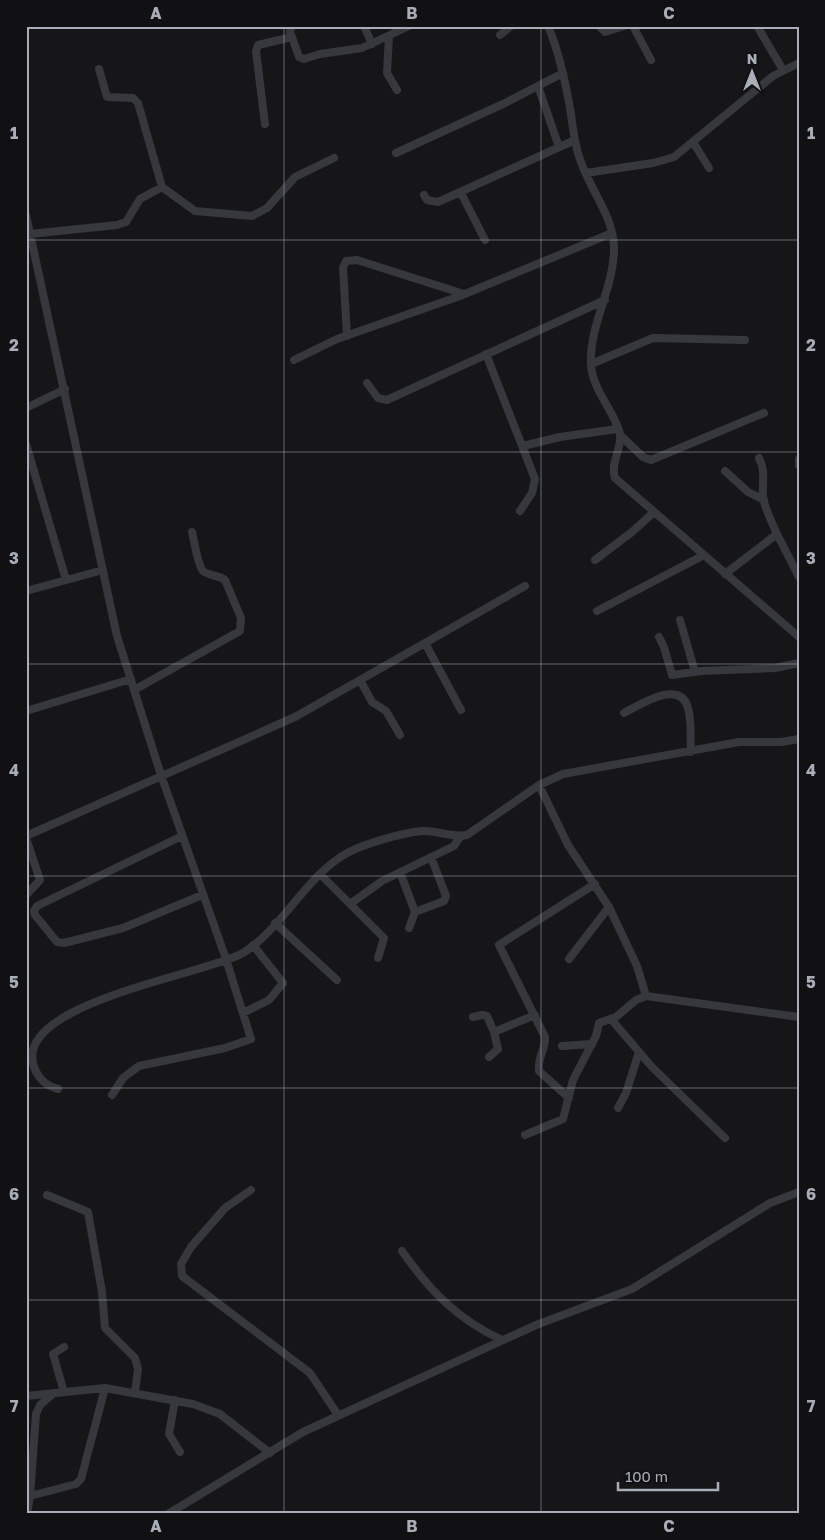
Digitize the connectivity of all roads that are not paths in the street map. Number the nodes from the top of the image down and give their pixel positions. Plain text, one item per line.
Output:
1 (292, 26) edge
2 (364, 26) edge
3 (409, 26) edge
4 (510, 26) edge
5 (548, 26) edge
6 (598, 26) edge
7 (624, 26) edge
8 (633, 26) edge
9 (757, 26) edge
10 (500, 35) dead end
11 (389, 36) junction
12 (292, 37) junction
13 (372, 44) junction
14 (651, 60) dead end
15 (799, 63) edge
16 (98, 69) dead end
17 (783, 70) junction
18 (563, 73) junction
19 (538, 86) junction
20 (397, 90) dead end
21 (265, 124) dead end
22 (575, 140) junction
23 (694, 142) junction
24 (559, 147) junction
25 (396, 153) dead end
26 (334, 158) dead end
27 (709, 168) dead end
28 (586, 173) junction
29 (162, 188) junction
30 (461, 193) junction
31 (424, 195) dead end
32 (26, 215) edge
33 (612, 232) junction
34 (30, 234) junction
35 (485, 240) dead end
36 (464, 294) junction
37 (605, 300) junction
38 (346, 336) junction
39 (745, 340) dead end
40 (486, 354) junction
41 (294, 360) dead end
42 (591, 364) junction
43 (367, 382) dead end
44 (64, 389) junction
45 (26, 408) edge
46 (764, 413) dead end
47 (619, 432) junction
48 (26, 444) edge
49 (523, 446) junction
50 (759, 458) dead end
51 (799, 459) edge
52 (799, 465) edge
53 (725, 471) dead end
54 (764, 500) junction
55 (520, 511) dead end
56 (654, 512) junction
57 (192, 532) dead end
58 (777, 534) junction
59 (704, 555) junction
60 (595, 560) dead end
61 (103, 570) junction
62 (725, 574) junction
63 (799, 577) edge
64 (66, 580) junction
65 (525, 586) dead end
66 (26, 591) edge
67 (597, 612) dead end
68 (680, 620) dead end
69 (658, 637) dead end
70 (799, 637) edge
71 (425, 643) junction
72 (799, 663) edge
73 (695, 672) junction
74 (131, 679) junction
75 (360, 680) junction
76 (134, 690) junction
77 (461, 710) dead end
78 (26, 711) edge
79 (624, 713) dead end
80 (400, 735) dead end
81 (799, 739) edge
82 (691, 752) junction
83 (162, 775) junction
84 (539, 785) junction
85 (182, 836) junction
86 (26, 837) edge
87 (460, 837) junction
88 (431, 857) junction
89 (400, 872) junction
90 (321, 875) junction
91 (595, 884) junction
92 (28, 893) dead end
93 (202, 895) junction
94 (350, 904) junction
95 (609, 907) junction
96 (415, 912) junction
97 (275, 923) junction
98 (410, 928) dead end
99 (253, 945) junction
100 (378, 958) dead end
101 (226, 959) junction
102 (569, 959) dead end
103 (337, 980) dead end
104 (646, 996) junction
105 (243, 1013) junction
106 (536, 1016) junction
107 (799, 1017) edge
108 (473, 1018) dead end
109 (611, 1019) junction
110 (494, 1032) junction
111 (592, 1044) junction
112 (562, 1046) dead end
113 (639, 1052) junction
114 (489, 1057) dead end
115 (58, 1089) dead end
116 (112, 1095) dead end
117 (569, 1098) junction
118 (618, 1108) dead end
119 (525, 1135) dead end
120 (725, 1138) dead end
121 (251, 1190) dead end
122 (799, 1192) edge
123 (47, 1195) dead end
124 (402, 1251) dead end
125 (502, 1340) junction
126 (64, 1348) dead end
127 (104, 1388) junction
128 (64, 1392) junction
129 (135, 1392) junction
130 (54, 1393) junction
131 (26, 1396) edge
132 (175, 1400) junction
133 (338, 1415) junction
134 (180, 1452) dead end
135 (270, 1453) junction
136 (30, 1496) junction
137 (27, 1514) edge
138 (168, 1514) edge

1 - 12 street
2 - 13 street
3 - 11 street
4 - 10 street
5 - 18 street
6 - 7 street
8 - 14 street
9 - 17 street
11 - 13 street
11 - 20 street
12 - 13 street
12 - 21 street
15 - 17 street
16 - 29 street
17 - 23 street
18 - 19 street
18 - 22 street
19 - 24 street
19 - 25 street
22 - 24 street
22 - 28 street
23 - 27 street
23 - 28 street
24 - 30 street
26 - 29 street
28 - 33 street
29 - 34 street
30 - 31 street
30 - 35 street
32 - 34 street
33 - 36 street
33 - 37 street
34 - 44 street
36 - 38 street
36 - 38 street
37 - 40 street
37 - 42 street
38 - 41 street
39 - 42 street
40 - 43 street
40 - 49 street
42 - 47 street
44 - 45 street
44 - 61 street
46 - 47 street
47 - 49 street
47 - 56 street
48 - 64 street
49 - 55 street
50 - 54 street
51 - 52 street
53 - 54 street
54 - 58 street
56 - 59 street
56 - 60 street
57 - 76 street
58 - 62 street
58 - 63 street
59 - 62 street
59 - 67 street
61 - 64 street
61 - 74 street
62 - 70 street
64 - 66 street
65 - 71 street
68 - 73 street
69 - 73 street
71 - 75 street
71 - 77 street
72 - 73 street
74 - 76 street
74 - 78 street
75 - 80 street
75 - 83 street
76 - 83 street
79 - 82 street
81 - 82 street
82 - 84 street
83 - 85 street
83 - 86 street
84 - 87 street
84 - 91 street
85 - 93 street
85 - 93 street
86 - 92 street
87 - 88 street
87 - 90 street
88 - 89 street
88 - 96 street
89 - 94 street
89 - 96 street
90 - 94 street
90 - 97 street
91 - 95 street
91 - 106 street
93 - 101 street
94 - 100 street
95 - 102 street
95 - 104 street
96 - 98 street
97 - 99 street
97 - 103 street
99 - 101 street
99 - 105 street
101 - 105 street
101 - 115 street
104 - 107 street
104 - 109 street
105 - 116 street
106 - 110 street
106 - 117 street
108 - 110 street
109 - 111 street
109 - 113 street
110 - 114 street
111 - 112 street
111 - 117 street
113 - 118 street
113 - 120 street
117 - 119 street
121 - 133 street
122 - 125 street
123 - 129 street
124 - 125 street
125 - 133 street
126 - 128 street
127 - 128 street
127 - 129 street
127 - 136 street
128 - 130 street
129 - 132 street
130 - 131 street
130 - 136 street
132 - 134 street
132 - 135 street
133 - 135 street
135 - 138 street
136 - 137 street

